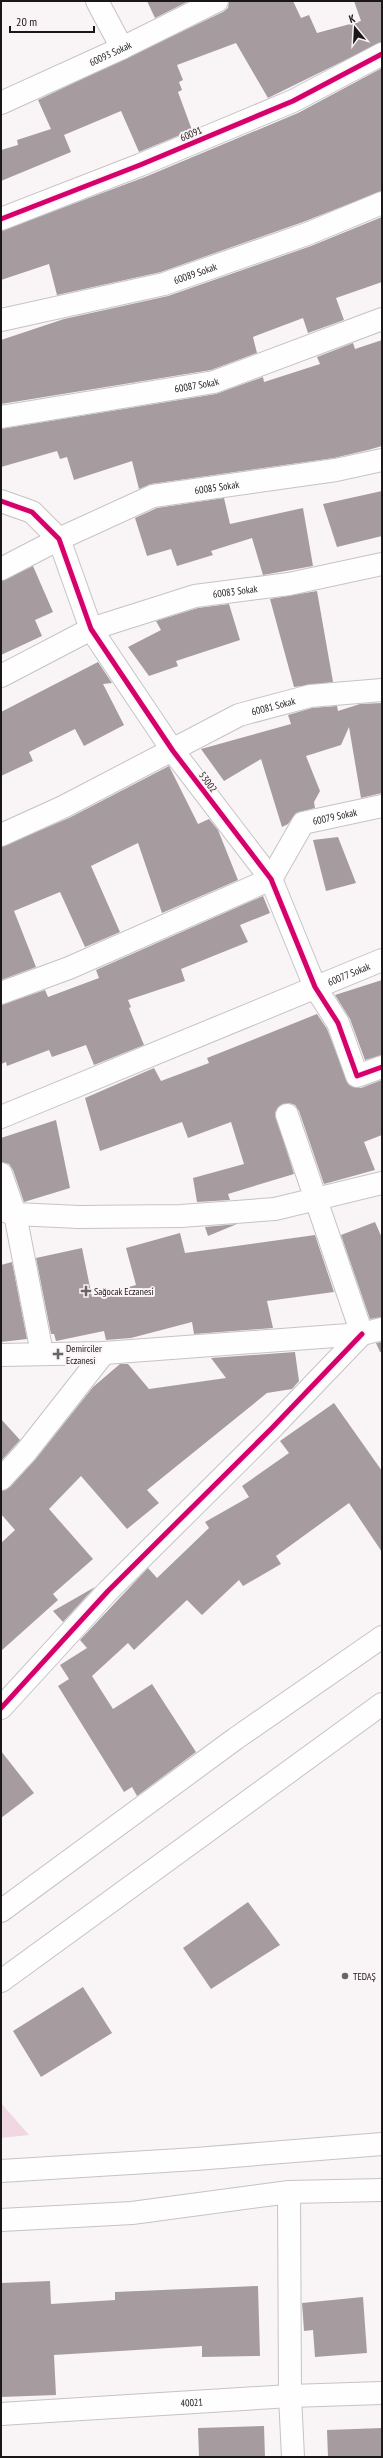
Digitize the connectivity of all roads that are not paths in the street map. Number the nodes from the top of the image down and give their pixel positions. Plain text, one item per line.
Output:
1 (97, 1) edge
2 (217, 1) edge
3 (122, 48) junction
4 (382, 54) edge
5 (1, 103) edge
6 (382, 203) edge
7 (1, 219) edge
8 (382, 319) edge
9 (1, 320) edge
10 (1, 417) edge
11 (382, 460) edge
12 (1, 501) edge
13 (59, 539) junction
14 (382, 564) edge
15 (1, 569) edge
16 (91, 629) junction
17 (1, 676) edge
18 (382, 690) edge
19 (173, 751) junction
20 (382, 806) edge
21 (1, 835) edge
22 (271, 880) junction
23 (382, 960) edge
24 (315, 987) junction
25 (1, 994) edge
26 (382, 1067) edge
27 (287, 1115) dead end
28 (1, 1117) edge
29 (1, 1174) edge
30 (382, 1183) edge
31 (318, 1198) junction
32 (8, 1212) edge
33 (372, 1331) edge
34 (104, 1352) junction
35 (42, 1353) junction
36 (1, 1355) edge
37 (1, 1479) edge
38 (382, 1637) edge
39 (382, 1704) edge
40 (1, 1708) edge
41 (1, 1911) edge
42 (1, 1982) edge
43 (382, 2144) edge
44 (1, 2171) edge
45 (382, 2190) edge
46 (288, 2192) junction
47 (1, 2220) edge
48 (382, 2393) edge
49 (290, 2396) junction
50 (1, 2414) edge
51 (293, 2457) edge

1 - 3 street
2 - 3 street, 60093 Sokak
3 - 5 street, 60093 Sokak
4 - 7 street, 60091
6 - 9 street, 60089 Sokak
8 - 10 street, 60087 Sokak
11 - 13 street, 60085 Sokak
12 - 13 street, 53002
13 - 15 street, 60085 Sokak
13 - 16 street, 53002
14 - 16 street, 60083 Sokak
16 - 17 street, 60083 Sokak
16 - 19 street, 53002
18 - 19 street, 60081 Sokak
19 - 21 street, 60081 Sokak
19 - 22 street, 53002
20 - 22 street, 60079 Sokak
22 - 24 street, 53002
22 - 25 street
23 - 24 street, 60077 Sokak
24 - 26 street, 53002
24 - 28 street, 60077 Sokak
27 - 31 street
29 - 32 street
30 - 31 street
31 - 32 street
31 - 33 street
32 - 35 street
33 - 34 street
33 - 40 street
34 - 35 street
34 - 37 street
35 - 36 street
38 - 41 street
39 - 42 street
43 - 44 street
45 - 46 street
46 - 47 street
46 - 49 street
48 - 49 street, 40021
49 - 50 street, 40021
49 - 51 street

